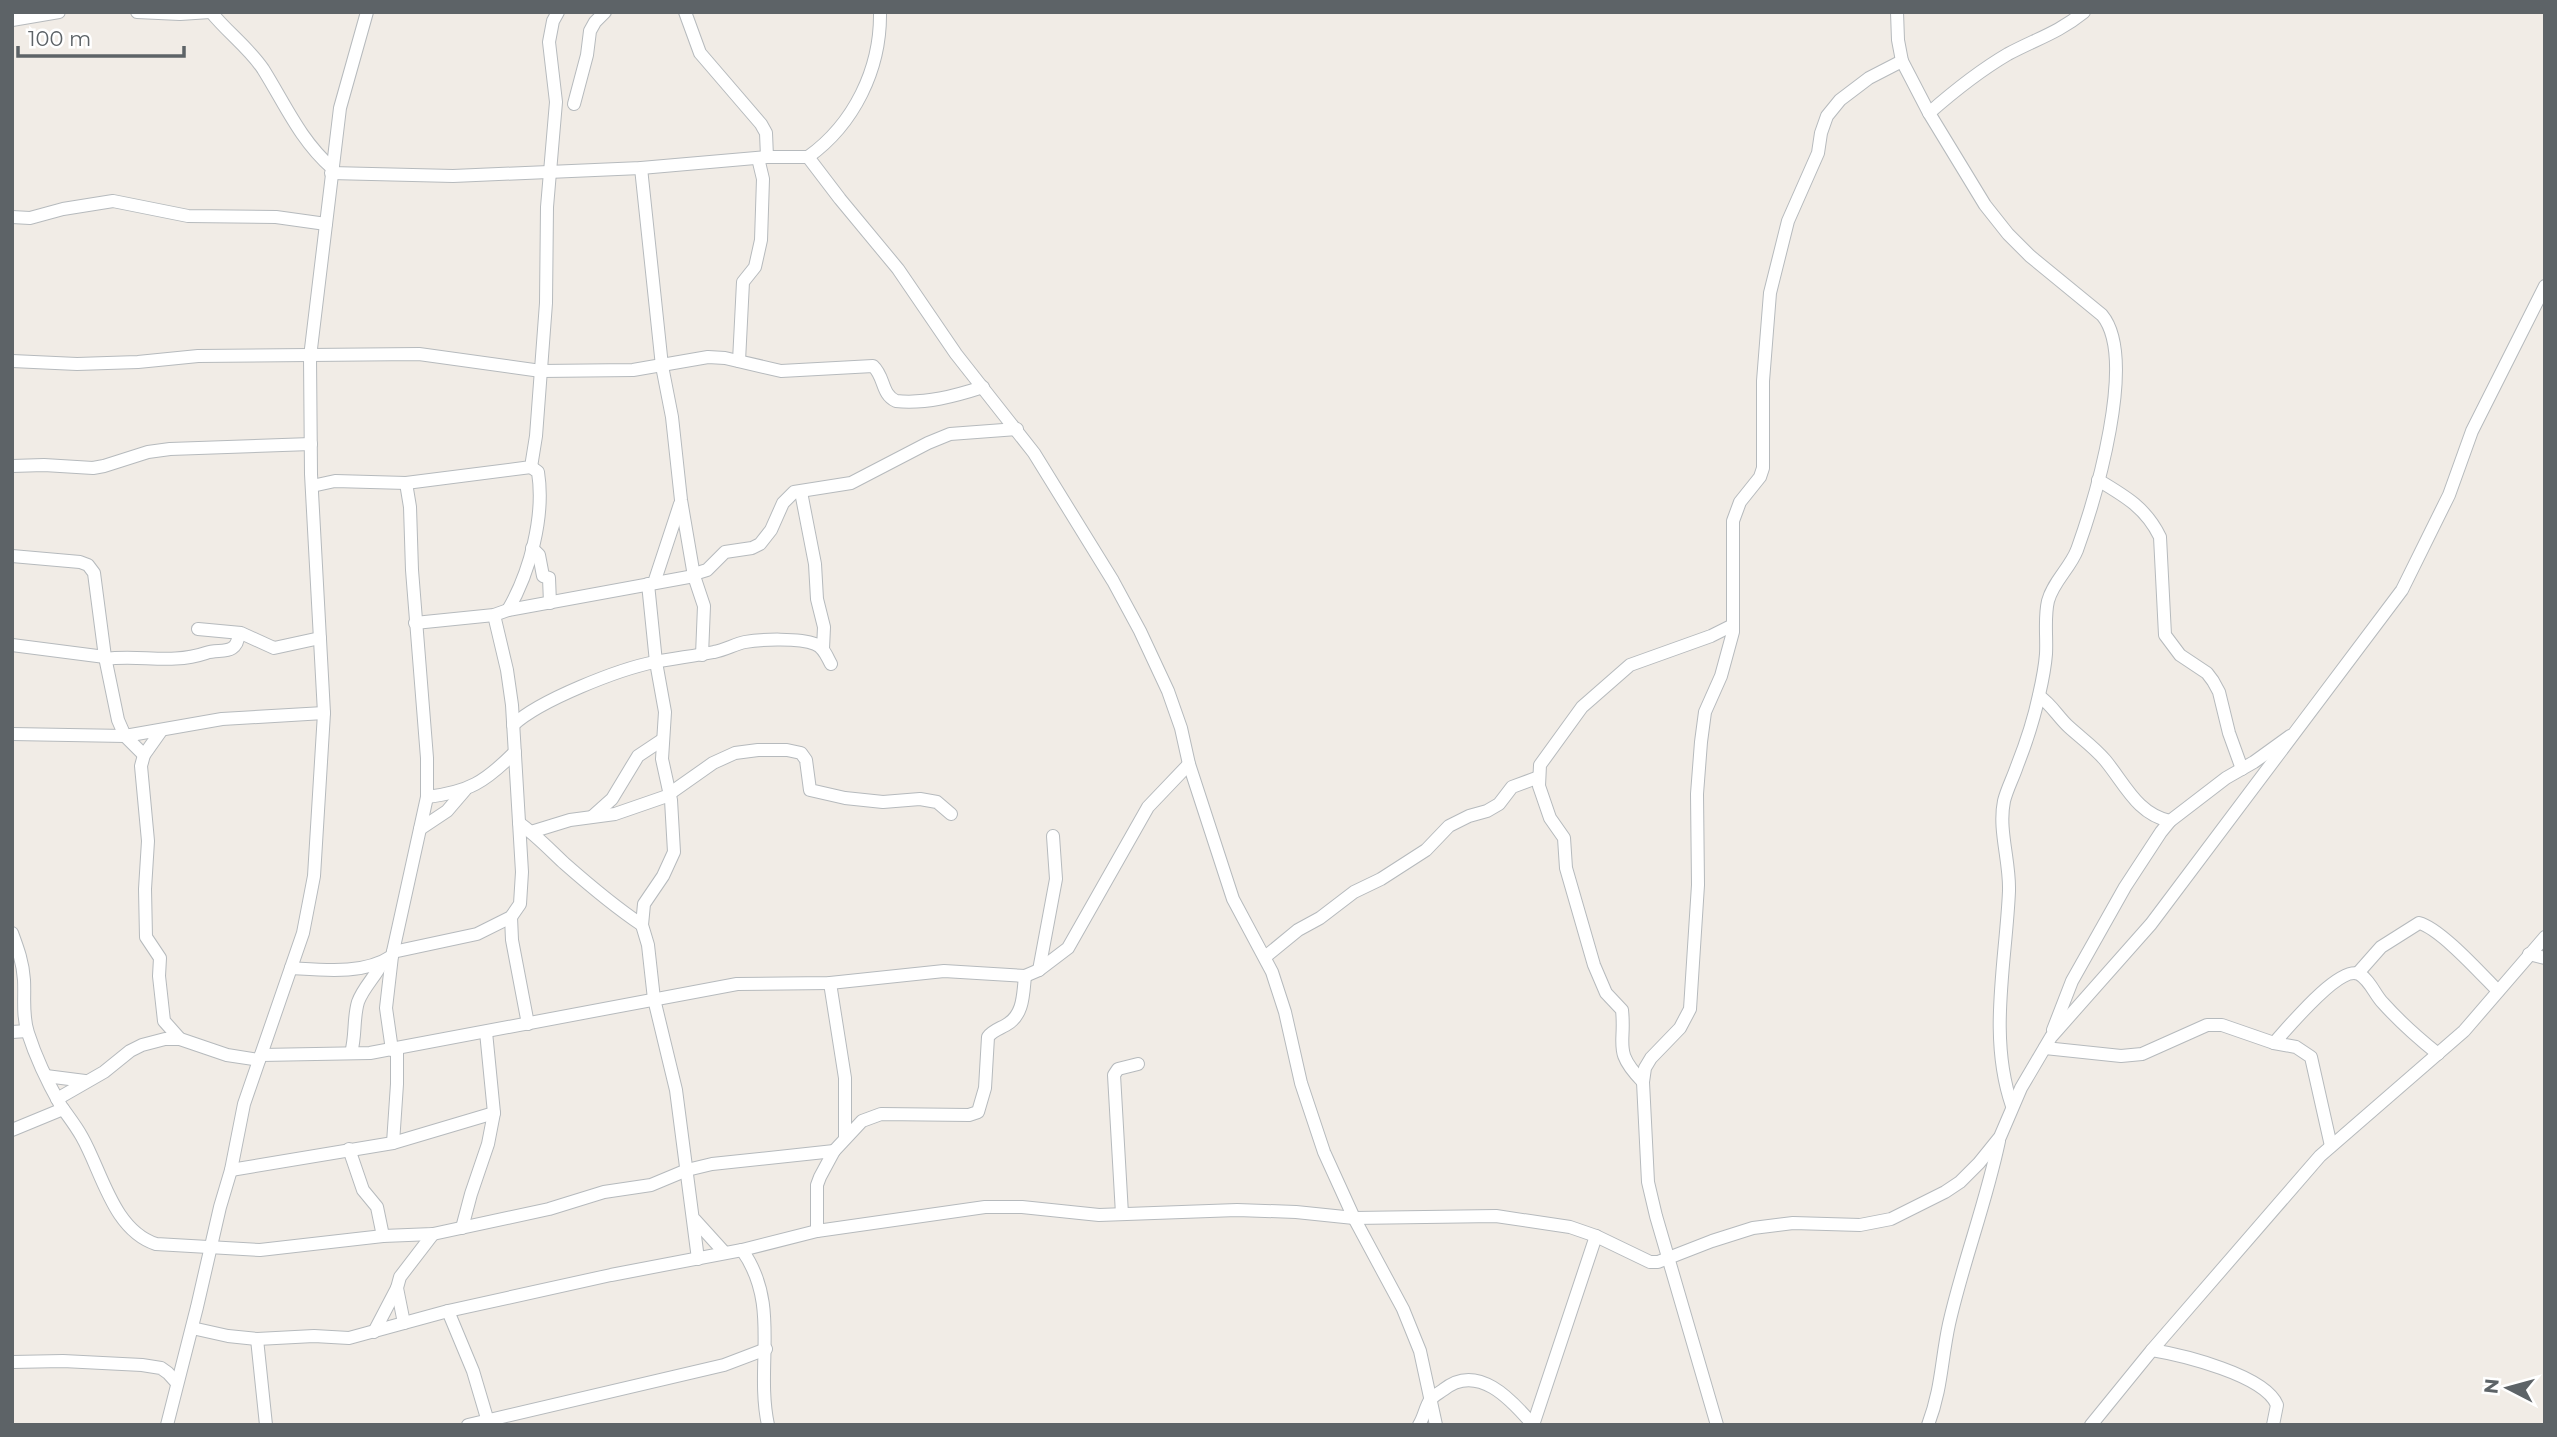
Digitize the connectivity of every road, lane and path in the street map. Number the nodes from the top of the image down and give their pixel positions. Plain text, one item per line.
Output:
1 (59, 12) edge
2 (137, 12) edge
3 (211, 12) edge
4 (368, 12) edge
5 (558, 12) edge
6 (605, 12) edge
7 (685, 12) edge
8 (880, 12) edge
9 (1897, 12) edge
10 (2084, 12) edge
11 (12, 20) edge
12 (1902, 61) junction
13 (574, 104) dead end
14 (1929, 113) junction
15 (808, 157) junction
16 (763, 158) junction
17 (641, 168) junction
18 (331, 171) junction
19 (550, 171) junction
20 (12, 217) edge
21 (326, 223) junction
22 (2545, 286) edge
23 (310, 356) junction
24 (12, 361) edge
25 (739, 361) junction
26 (662, 366) junction
27 (541, 371) junction
28 (983, 387) junction
29 (1017, 429) junction
30 (311, 444) junction
31 (12, 466) edge
32 (531, 467) junction
33 (2098, 480) junction
34 (407, 483) junction
35 (312, 486) junction
36 (801, 492) junction
37 (681, 500) junction
38 (532, 548) junction
39 (12, 556) edge
40 (694, 575) junction
41 (651, 584) junction
42 (550, 603) junction
43 (508, 610) junction
44 (494, 615) junction
45 (415, 622) junction
46 (1733, 625) junction
47 (198, 629) dead end
48 (239, 633) junction
49 (320, 638) junction
50 (12, 645) edge
51 (823, 649) junction
52 (702, 654) junction
53 (105, 658) junction
54 (656, 662) junction
55 (831, 664) dead end
56 (2039, 696) junction
57 (324, 713) junction
58 (513, 725) junction
59 (160, 731) junction
60 (2297, 732) junction
61 (12, 734) edge
62 (125, 736) junction
63 (662, 740) junction
64 (515, 752) junction
65 (144, 755) junction
66 (1189, 764) junction
67 (2242, 769) junction
68 (1539, 777) junction
69 (465, 790) junction
70 (670, 795) junction
71 (427, 797) junction
72 (951, 814) dead end
73 (593, 817) junction
74 (2170, 821) junction
75 (519, 822) junction
76 (421, 830) junction
77 (531, 831) junction
78 (1053, 836) dead end
79 (511, 917) junction
80 (642, 925) junction
81 (12, 933) edge
82 (2545, 937) edge
83 (2529, 954) junction
84 (389, 957) junction
85 (1265, 957) junction
86 (2545, 958) edge
87 (291, 968) junction
88 (1039, 970) junction
89 (2358, 974) junction
90 (1025, 976) junction
91 (830, 984) junction
92 (2498, 991) junction
93 (654, 999) junction
94 (528, 1024) junction
95 (27, 1031) junction
96 (12, 1032) edge
97 (486, 1032) junction
98 (180, 1039) junction
99 (2048, 1042) junction
100 (2274, 1043) junction
101 (394, 1049) junction
102 (351, 1053) junction
103 (2438, 1054) junction
104 (260, 1058) junction
105 (1138, 1064) dead end
106 (46, 1076) junction
107 (86, 1081) junction
108 (1643, 1082) junction
109 (60, 1104) junction
110 (2012, 1107) junction
111 (494, 1114) junction
112 (12, 1130) edge
113 (2000, 1137) junction
114 (845, 1138) junction
115 (393, 1143) junction
116 (2331, 1146) junction
117 (349, 1149) junction
118 (834, 1151) junction
119 (231, 1170) junction
120 (687, 1170) junction
121 (1122, 1214) junction
122 (1354, 1218) junction
123 (694, 1220) junction
124 (462, 1228) junction
125 (817, 1231) junction
126 (433, 1234) junction
127 (383, 1236) junction
128 (1596, 1236) junction
129 (212, 1246) junction
130 (741, 1250) junction
131 (724, 1252) junction
132 (1670, 1258) junction
133 (698, 1259) junction
134 (397, 1288) junction
135 (448, 1311) junction
136 (404, 1323) junction
137 (192, 1328) junction
138 (374, 1332) junction
139 (257, 1339) junction
140 (765, 1349) junction
141 (2152, 1350) junction
142 (12, 1362) edge
143 (177, 1383) junction
144 (1431, 1399) junction
145 (488, 1423) edge
146 (167, 1425) edge
147 (266, 1425) edge
148 (468, 1425) edge
149 (768, 1425) edge
150 (1419, 1425) edge
151 (1436, 1425) edge
152 (1533, 1425) edge
153 (1717, 1425) edge
154 (1928, 1425) edge
155 (2091, 1425) edge
156 (2273, 1425) edge

1 - 11 street
2 - 3 street
3 - 18 street
4 - 18 street
5 - 19 street
6 - 13 street
7 - 16 street
8 - 15 street
9 - 12 street
10 - 14 street
12 - 14 street
12 - 46 street
14 - 33 street
15 - 16 street
15 - 28 street
16 - 17 street
16 - 25 street
17 - 19 street
17 - 26 street
18 - 19 street
18 - 21 street
19 - 27 street
20 - 21 street
21 - 23 street
22 - 60 street
23 - 24 street
23 - 27 street
23 - 30 street
25 - 26 street
25 - 28 street
26 - 27 street
26 - 37 street
27 - 32 street
28 - 29 street
29 - 36 street
29 - 66 street
30 - 31 street
30 - 35 street
32 - 34 street
32 - 38 street
33 - 56 street
33 - 67 street
34 - 35 street
34 - 45 street
35 - 49 street
36 - 40 street
36 - 51 street
37 - 40 street
37 - 41 street
38 - 42 street
38 - 43 street
39 - 53 street
40 - 41 street
40 - 52 street
41 - 42 street
41 - 54 street
42 - 43 street
43 - 44 street
44 - 45 street
44 - 58 street
45 - 71 street
46 - 68 street
46 - 108 street
47 - 48 street
48 - 49 street
48 - 53 street
49 - 57 street
50 - 53 street
51 - 52 street
51 - 55 street
52 - 54 street
53 - 62 street
54 - 58 street
54 - 63 street
56 - 74 street
56 - 110 street
57 - 59 street
57 - 87 street
58 - 64 street
59 - 62 street
59 - 65 street
60 - 67 street
60 - 99 street
61 - 62 street
62 - 65 street
63 - 70 street
63 - 73 street
64 - 69 street
64 - 75 street
65 - 98 street
66 - 85 street
66 - 88 street
67 - 74 street
68 - 85 street
68 - 108 street
69 - 71 street
69 - 76 street
70 - 72 street
70 - 73 street
70 - 80 street
71 - 76 street
73 - 77 street
74 - 99 street
75 - 77 street
75 - 79 street
76 - 84 street
77 - 80 street
78 - 88 street
79 - 84 street
79 - 94 street
80 - 93 street
81 - 95 street
82 - 83 street
83 - 86 street
83 - 92 street
84 - 87 street
84 - 101 street
84 - 102 street
85 - 122 street
87 - 104 street
88 - 90 street
89 - 92 street
89 - 100 street
89 - 103 street
90 - 91 street
90 - 114 street
91 - 93 street
91 - 114 street
92 - 103 street
93 - 94 street
93 - 120 street
94 - 97 street
95 - 96 street
95 - 106 street
97 - 101 street
97 - 111 street
98 - 104 street
98 - 107 street
99 - 100 street
99 - 110 street
100 - 116 street
101 - 102 street
101 - 115 street
102 - 104 street
103 - 116 street
104 - 119 street
105 - 121 street
106 - 107 street
106 - 109 street
107 - 109 street
108 - 132 street
109 - 112 street
109 - 129 street
110 - 113 street
111 - 115 street
111 - 124 street
113 - 132 street
113 - 154 street
114 - 118 street
115 - 117 street
116 - 141 street
117 - 119 street
117 - 127 street
118 - 120 street
118 - 125 street
119 - 129 street
120 - 123 street
120 - 124 street
121 - 122 street
121 - 125 street
122 - 128 street
122 - 144 street
123 - 131 street
123 - 133 street
124 - 126 street
125 - 130 street
126 - 127 street
126 - 134 street
127 - 129 street
128 - 132 street
128 - 152 street
129 - 137 street
130 - 131 street
130 - 140 street
131 - 133 street
132 - 153 street
133 - 135 street
134 - 136 street
134 - 138 street
135 - 136 street
135 - 145 street
136 - 138 street
137 - 139 street
137 - 143 street
138 - 139 street
139 - 147 street
140 - 145 street
140 - 149 street
141 - 155 street
141 - 156 street
142 - 143 street
143 - 146 street
144 - 150 street
144 - 151 street
144 - 152 street
145 - 148 street

